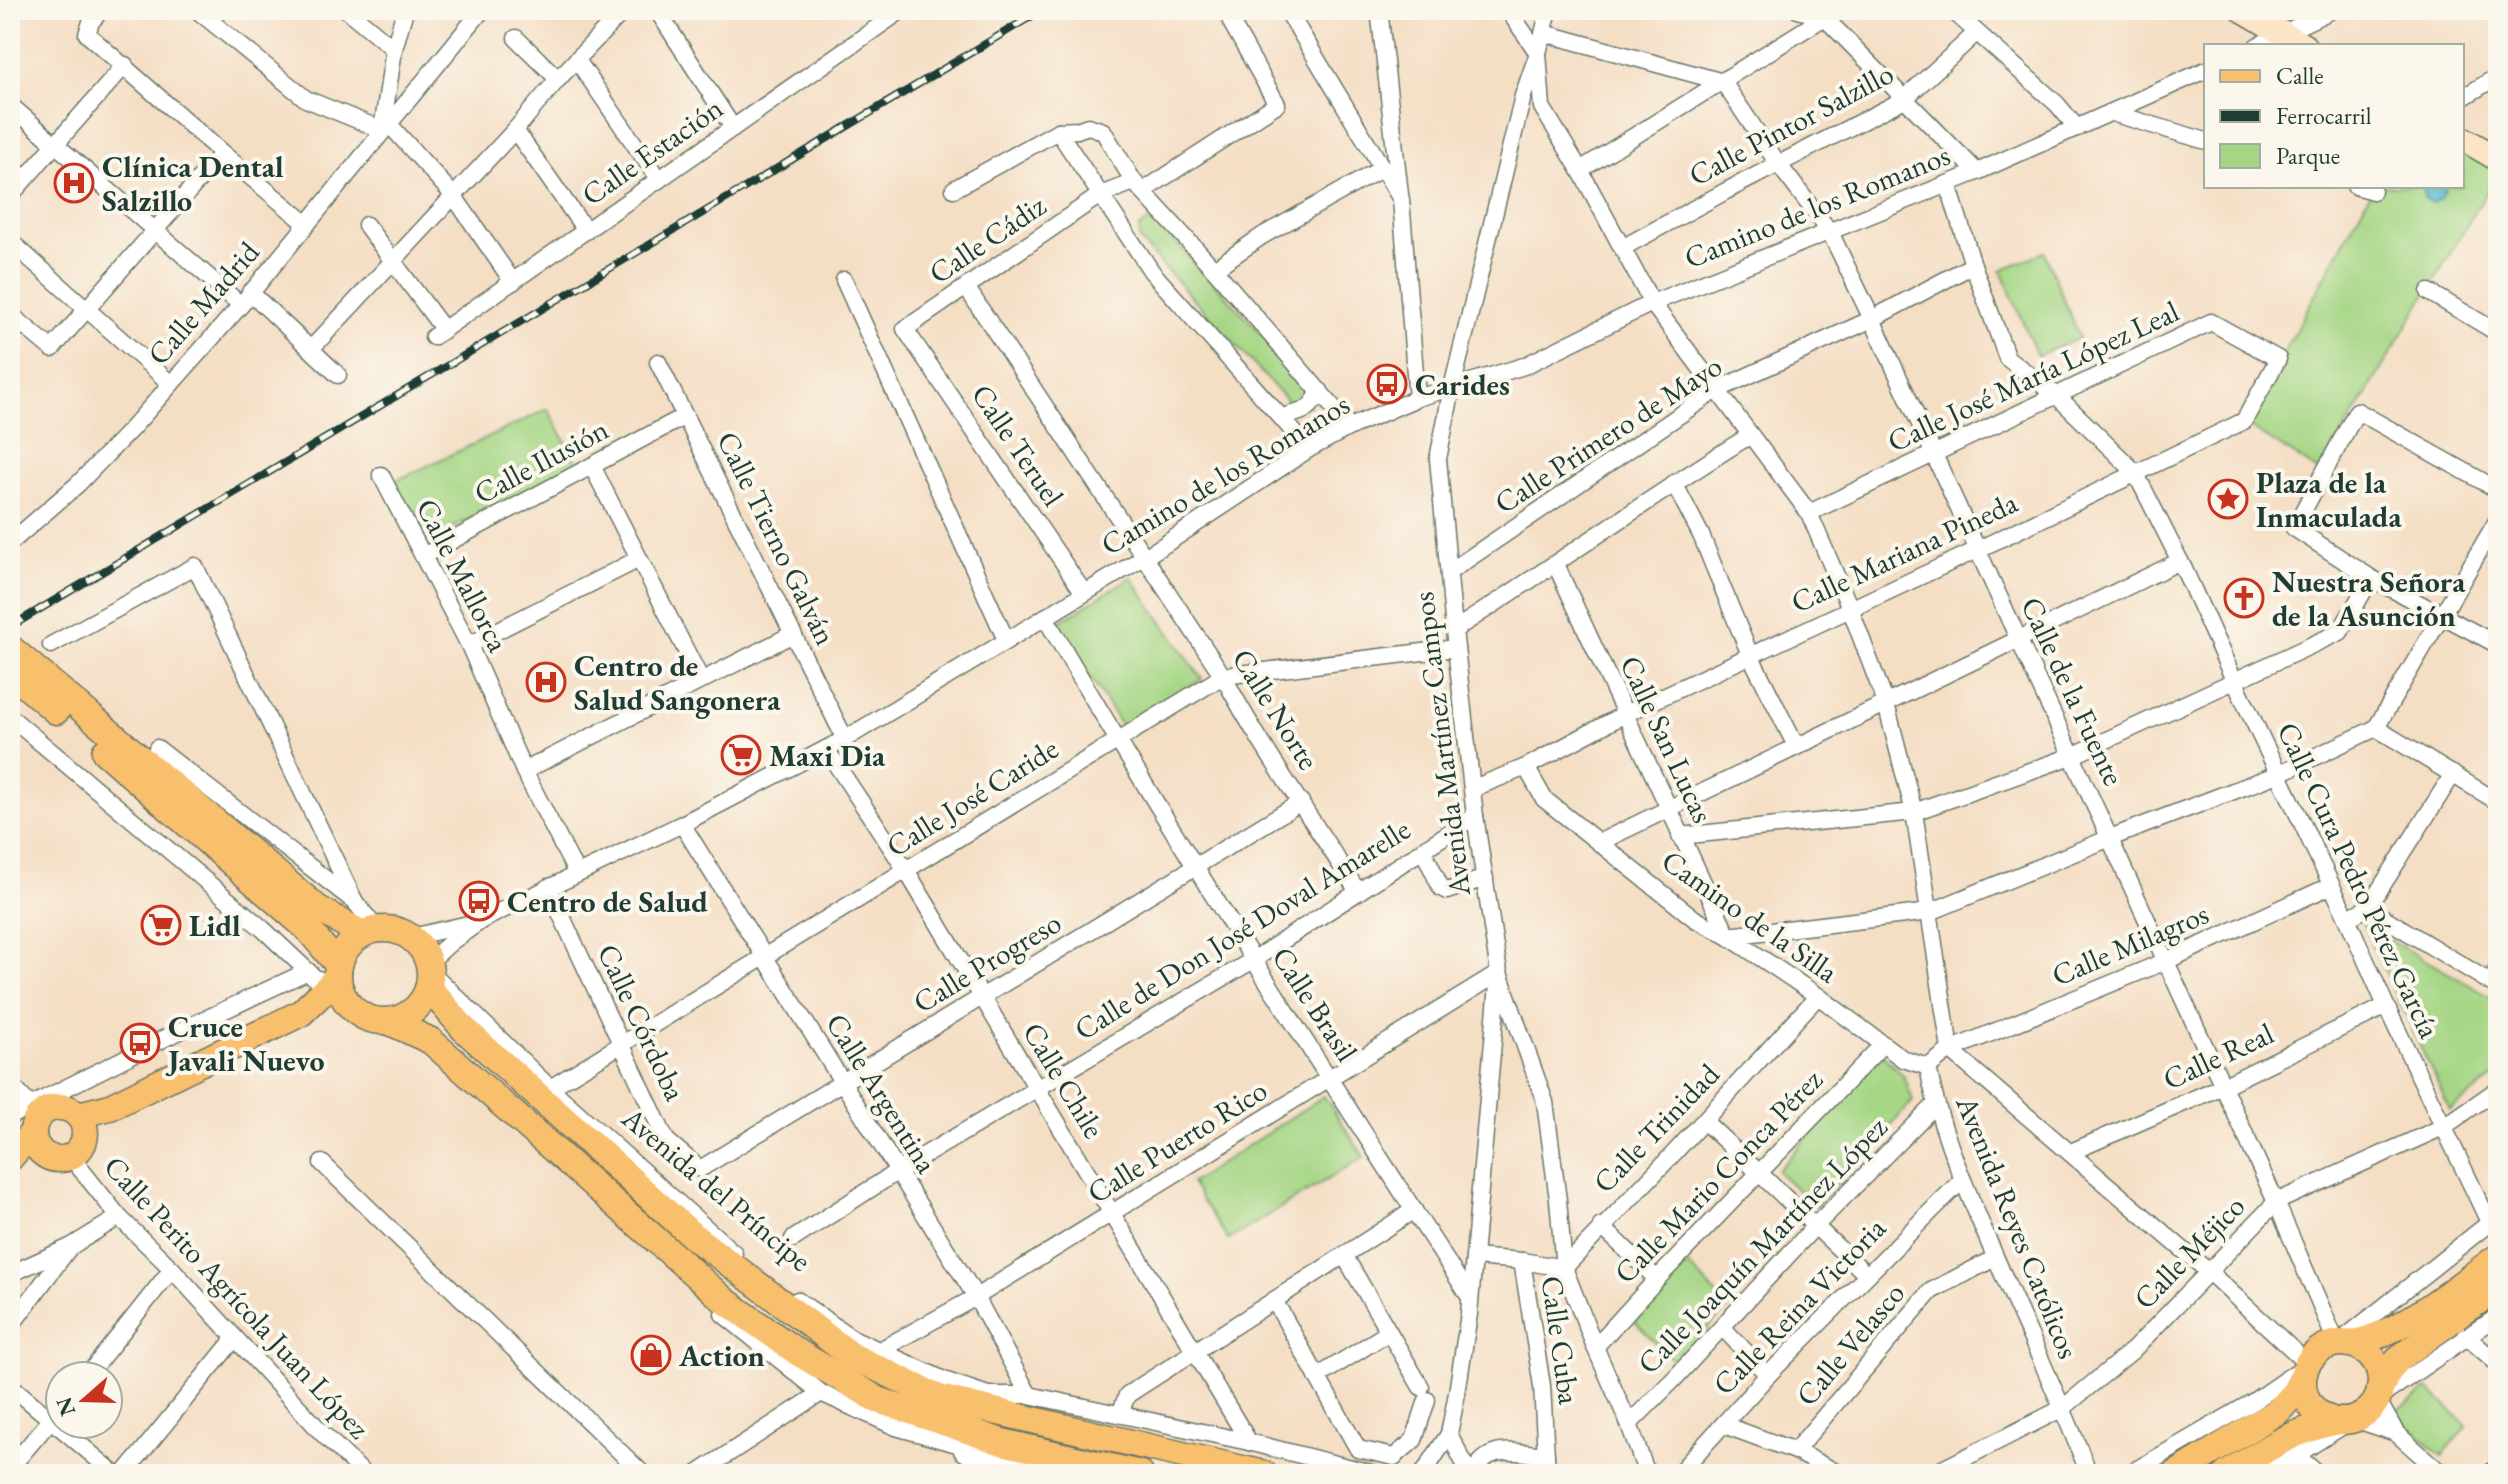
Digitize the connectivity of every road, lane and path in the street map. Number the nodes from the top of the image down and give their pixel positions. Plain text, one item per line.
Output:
1 (101, 10) edge
2 (197, 10) edge
3 (347, 10) edge
4 (405, 10) edge
5 (482, 10) edge
6 (624, 10) edge
7 (657, 10) edge
8 (902, 10) edge
9 (1287, 10) edge
10 (1375, 10) edge
11 (1508, 10) edge
12 (1549, 10) edge
13 (1798, 10) edge
14 (1952, 10) edge
15 (2243, 10) edge
16 (2332, 10) edge
17 (1830, 14) edge
18 (1231, 22) dead end
19 (1544, 33) junction
20 (1976, 33) junction
21 (516, 38) dead end
22 (2294, 40) edge
23 (2269, 44) edge
24 (394, 49) junction
25 (1538, 53) junction
26 (577, 60) junction
27 (125, 65) junction
28 (2204, 71) edge
29 (2498, 76) edge
30 (558, 79) junction
31 (1723, 82) junction
32 (2464, 97) edge
33 (1903, 100) junction
34 (10, 105) edge
35 (2112, 113) junction
36 (385, 127) junction
37 (733, 128) junction
38 (2077, 128) junction
39 (515, 130) junction
40 (1058, 131) junction
41 (2464, 139) edge
42 (2204, 140) edge
43 (55, 144) junction
44 (222, 153) junction
45 (2498, 159) edge
46 (1779, 165) junction
47 (1381, 169) junction
48 (1580, 170) junction
49 (1977, 172) junction
50 (659, 180) junction
51 (1948, 184) junction
52 (1139, 186) junction
53 (2362, 188) edge
54 (954, 189) dead end
55 (2373, 191) dead end
56 (453, 195) junction
57 (1100, 195) junction
58 (10, 196) edge
59 (1401, 199) junction
60 (307, 224) junction
61 (366, 225) dead end
62 (155, 231) junction
63 (586, 231) junction
64 (1830, 232) junction
65 (10, 241) edge
66 (1622, 248) junction
67 (392, 262) junction
68 (1973, 265) junction
69 (1214, 269) junction
70 (844, 280) dead end
71 (513, 282) junction
72 (966, 287) junction
73 (2429, 292) dead end
74 (245, 299) junction
75 (1652, 303) junction
76 (87, 309) junction
77 (10, 314) edge
78 (1872, 319) junction
79 (905, 329) joint
80 (2498, 333) edge
81 (311, 349) junction
82 (2278, 359) joint
83 (658, 362) dead end
84 (338, 375) dead end
85 (171, 384) junction
86 (1452, 388) junction
87 (1320, 391) junction
88 (1715, 391) junction
89 (2056, 395) junction
90 (1417, 398) junction
91 (685, 416) junction
92 (1281, 417) junction
93 (1350, 427) junction
94 (1749, 436) junction
95 (1309, 449) junction
96 (1934, 454) junction
97 (592, 466) junction
98 (2135, 472) junction
99 (381, 475) dead end
100 (1674, 483) junction
101 (2498, 490) edge
102 (1809, 513) junction
103 (2498, 519) edge
104 (10, 543) edge
105 (1979, 549) junction
106 (423, 556) junction
107 (1144, 557) junction
108 (639, 559) junction
109 (2180, 561) junction
110 (1556, 565) junction
111 (1449, 572) junction
112 (2371, 578) junction
113 (1084, 593) junction
114 (1850, 608) junction
115 (2442, 614) junction
116 (1045, 617) junction
117 (1454, 630) junction
118 (793, 634) junction
119 (1006, 640) junction
120 (2019, 640) junction
121 (51, 645) dead end
122 (469, 645) junction
123 (2498, 645) edge
124 (10, 648) edge
125 (1456, 648) junction
126 (1750, 655) junction
127 (10, 672) edge
128 (1223, 676) junction
129 (701, 680) junction
130 (2234, 680) junction
131 (1886, 704) junction
132 (1625, 714) junction
133 (10, 717) edge
134 (89, 726) junction
135 (2376, 728) junction
136 (845, 739) junction
137 (1117, 740) junction
138 (1796, 746) junction
139 (157, 748) dead end
140 (826, 749) junction
141 (2072, 756) junction
142 (1526, 767) junction
143 (524, 771) junction
144 (2278, 774) junction
145 (2453, 774) junction
146 (1474, 788) junction
147 (1301, 802) junction
148 (2498, 802) edge
149 (1668, 809) junction
150 (1914, 812) junction
151 (1475, 816) junction
152 (682, 824) junction
153 (1680, 836) junction
154 (2110, 838) junction
155 (1600, 842) junction
156 (1423, 850) junction
157 (1195, 868) junction
158 (906, 870) junction
159 (577, 874) junction
160 (1485, 878) junction
161 (2330, 886) junction
162 (548, 887) junction
163 (1358, 892) junction
164 (355, 902) junction
165 (2368, 908) junction
166 (1930, 912) junction
167 (2347, 918) junction
168 (482, 920) junction
169 (369, 931) junction
170 (1728, 936) junction
171 (412, 937) junction
172 (764, 956) junction
173 (1253, 960) junction
174 (2166, 961) junction
175 (308, 971) junction
176 (1499, 973) junction
177 (336, 974) junction
178 (430, 974) junction
179 (2495, 979) edge
180 (1818, 996) junction
181 (982, 998) junction
182 (2386, 1006) junction
183 (301, 1013) junction
184 (371, 1017) junction
185 (621, 1044) junction
186 (1883, 1044) junction
187 (1950, 1050) junction
188 (1928, 1067) junction
189 (1330, 1079) junction
190 (843, 1083) junction
191 (10, 1084) edge
192 (2223, 1086) junction
193 (550, 1088) junction
194 (1036, 1089) junction
195 (2498, 1089) edge
196 (1935, 1105) junction
197 (10, 1116) edge
198 (1704, 1121) junction
199 (82, 1123) junction
200 (2445, 1126) junction
201 (36, 1127) junction
202 (2071, 1152) junction
203 (71, 1157) junction
204 (10, 1158) edge
205 (322, 1163) dead end
206 (10, 1164) edge
207 (700, 1169) joint
208 (898, 1171) junction
209 (1759, 1172) junction
210 (1962, 1180) junction
211 (2276, 1202) junction
212 (1414, 1210) junction
213 (1112, 1214) junction
214 (119, 1217) junction
215 (2494, 1219) edge
216 (1816, 1225) junction
217 (1601, 1226) junction
218 (793, 1239) dead end
219 (70, 1247) junction
220 (1344, 1255) junction
221 (1474, 1257) junction
222 (2498, 1257) edge
223 (1995, 1258) junction
224 (1522, 1261) junction
225 (1564, 1268) junction
226 (172, 1269) junction
227 (2210, 1273) junction
228 (10, 1274) edge
229 (1866, 1274) junction
230 (1657, 1279) junction
231 (2498, 1287) edge
232 (1469, 1296) junction
233 (976, 1297) junction
234 (1274, 1300) junction
235 (2498, 1316) edge
236 (10, 1327) edge
237 (1722, 1327) junction
238 (1389, 1332) junction
239 (2466, 1336) junction
240 (235, 1338) junction
241 (2343, 1344) junction
242 (1595, 1347) junction
243 (880, 1350) junction
244 (1194, 1351) junction
245 (100, 1360) edge
246 (2498, 1364) edge
247 (2306, 1369) junction
248 (1768, 1375) junction
249 (1317, 1377) junction
250 (10, 1385) edge
251 (821, 1393) junction
252 (2378, 1394) junction
253 (1029, 1395) junction
254 (44, 1407) edge
255 (2063, 1408) junction
256 (1120, 1414) junction
257 (2347, 1420) junction
258 (1629, 1424) junction
259 (1724, 1425) junction
260 (44, 1429) edge
261 (2396, 1433) junction
262 (1449, 1434) junction
263 (81, 1440) edge
264 (947, 1442) junction
265 (1249, 1442) junction
266 (1795, 1451) junction
267 (2295, 1454) junction
268 (1546, 1455) junction
269 (2498, 1465) edge
270 (10, 1468) edge
271 (115, 1474) edge
272 (124, 1474) edge
273 (364, 1474) edge
274 (643, 1474) edge
275 (697, 1474) edge
276 (997, 1474) edge
277 (1065, 1474) edge
278 (1140, 1474) edge
279 (1264, 1474) edge
280 (1375, 1474) edge
281 (1423, 1474) edge
282 (1471, 1474) edge
283 (1547, 1474) edge
284 (1647, 1474) edge
285 (1678, 1474) edge
286 (1840, 1474) edge
287 (1933, 1474) edge
288 (2089, 1474) edge
289 (2129, 1474) edge
290 (2176, 1474) edge
291 (2227, 1474) edge
292 (2266, 1474) edge
293 (2318, 1474) edge
294 (2442, 1474) edge
295 (2490, 1474) edge

1 - 27 street
2 - 36 street
3 - 24 street
4 - 24 street
5 - 36 street, Calle Madrid
6 - 26 street
7 - 37 street
8 - 37 street, Calle Estación
9 - 47 street
10 - 59 street
11 - 25 street
12 - 19 street, Avenida Martínez Campos
13 - 17 street
14 - 20 street
15 - 22 main road
16 - 22 street
17 - 31 street
17 - 33 street
18 - 52 street, Calle Cádiz
19 - 25 street, Avenida Martínez Campos
19 - 31 street
20 - 33 street, Calle Pintor Salzillo
20 - 38 street
21 - 30 street
22 - 23 street
24 - 36 street
25 - 48 street
25 - 86 street, Avenida Martínez Campos
26 - 30 street
26 - 50 street
27 - 43 street
27 - 44 street
28 - 35 street, Camino de los Romanos
29 - 32 street
30 - 39 street
31 - 46 street, Calle de la Fuente
31 - 48 street
33 - 46 street, Calle Pintor Salzillo
33 - 49 street
34 - 43 street
35 - 38 street, Camino de los Romanos
35 - 42 street
36 - 56 street
36 - 60 street, Calle Madrid
37 - 50 street, Calle Estación
38 - 49 street, Camino de los Romanos
39 - 56 street
39 - 63 street
40 - 52 street
40 - 54 street
40 - 57 street
41 - 45 main road
43 - 58 street
43 - 62 street
44 - 60 street
44 - 62 street
46 - 64 street, Calle de la Fuente
46 - 66 street, Calle Pintor Salzillo
47 - 59 street
47 - 69 street
48 - 66 street
49 - 51 street, Camino de los Romanos
50 - 63 street, Calle Estación
51 - 64 street, Camino de los Romanos
51 - 68 street, Calle Cura Pedro Pérez García
52 - 57 street, Calle Cádiz
52 - 69 street
53 - 55 street
56 - 67 street
56 - 71 street
57 - 72 street, Calle Cádiz
57 - 92 street
59 - 90 street
60 - 74 street, Calle Madrid
61 - 67 street
62 - 74 street
62 - 76 street
63 - 71 street, Calle Estación
64 - 75 street, Camino de los Romanos
64 - 78 street, Calle de la Fuente
65 - 76 street
66 - 75 street
67 - 71 street, Calle Estación
67 - 81 street
68 - 78 street, Calle Primero de Mayo
68 - 89 street, Calle Cura Pedro Pérez García
69 - 87 street
70 - 119 street
72 - 79 street, Calle Cádiz
72 - 107 street, Calle Norte
73 - 80 street
74 - 81 street
74 - 85 street, Calle Madrid
75 - 86 street, Camino de los Romanos
75 - 88 street
76 - 77 street
76 - 85 street
78 - 88 street, Calle Primero de Mayo
78 - 96 street, Calle de la Fuente
79 - 113 street, Calle Teruel
81 - 84 street
82 - 89 street, Calle José María López Leal
82 - 98 street, Calle Mariana Pineda
83 - 91 street, Calle Tierno Galván
85 - 104 street, Calle Madrid
86 - 90 street, Camino de los Romanos
86 - 111 street, Avenida Martínez Campos
87 - 92 street
87 - 93 street
88 - 94 street
88 - 111 street, Calle Primero de Mayo
89 - 96 street, Calle José María López Leal
89 - 98 street, Calle Cura Pedro Pérez García
90 - 93 street, Camino de los Romanos
91 - 97 street, Calle Ilusión
91 - 118 street, Calle Tierno Galván
92 - 95 street
93 - 95 street, Camino de los Romanos
94 - 100 street
94 - 102 street
95 - 107 street, Camino de los Romanos
96 - 102 street, Calle José María López Leal
96 - 105 street, Calle de la Fuente
97 - 106 street, Calle Ilusión
97 - 108 street
98 - 105 street, Calle Mariana Pineda
98 - 109 street, Calle Cura Pedro Pérez García
99 - 106 street, Calle Mallorca
100 - 110 street
100 - 126 street
101 - 112 street
102 - 114 street
103 - 115 street
105 - 114 street, Calle Mariana Pineda
105 - 120 street, Calle de la Fuente
106 - 122 street, Calle Mallorca
107 - 113 street, Camino de los Romanos
107 - 128 street, Calle Norte
108 - 122 street
108 - 129 street
109 - 120 street
109 - 130 street, Calle Cura Pedro Pérez García
110 - 117 street
110 - 132 street, Calle San Lucas
111 - 117 street, Avenida Martínez Campos
112 - 115 street
112 - 130 street
113 - 116 street, Camino de los Romanos
114 - 126 street, Calle Mariana Pineda
114 - 131 street
115 - 123 street
115 - 135 street
116 - 119 street, Camino de los Romanos
116 - 137 street, Calle Brasil
117 - 125 street, Avenida Martínez Campos
118 - 129 street
118 - 136 street, Calle Tierno Galván
119 - 136 street, Camino de los Romanos
120 - 131 street
120 - 141 street, Calle de la Fuente
121 - 164 street
122 - 143 street, Calle Mallorca
124 - 134 main road
125 - 128 street, Calle José Caride
125 - 146 street, Avenida Martínez Campos
126 - 132 street, Calle Mariana Pineda
126 - 138 street
127 - 134 main road
128 - 137 street, Calle José Caride
128 - 147 street, Calle Norte
129 - 143 street
130 - 141 street
130 - 144 street, Calle Cura Pedro Pérez García
131 - 138 street
131 - 150 street
132 - 142 street, Calle Mariana Pineda
132 - 149 street, Calle San Lucas
133 - 175 street
134 - 169 main road
134 - 177 main road
135 - 144 street
135 - 145 street
136 - 140 street, Camino de los Romanos
137 - 157 street, Calle Brasil
137 - 158 street, Calle José Caride
138 - 149 street
139 - 164 street
140 - 152 street, Camino de los Romanos
140 - 158 street, Calle Chile
141 - 150 street
141 - 154 street, Calle de la Fuente
142 - 146 street
142 - 155 street, Camino de la Silla
143 - 159 street, Calle Mallorca
144 - 154 street
144 - 161 street, Calle Cura Pedro Pérez García
145 - 148 street
145 - 165 street
146 - 151 street, Avenida Martínez Campos
147 - 157 street, Calle Progreso
147 - 163 street, Calle Norte
149 - 153 street, Calle San Lucas
149 - 155 street
150 - 153 street
150 - 166 street
151 - 156 street, Calle de Don José Doval Amarelle
151 - 160 street, Avenida Martínez Campos
152 - 159 street, Camino de los Romanos
152 - 172 street, Calle Argentina
153 - 170 street, Calle San Lucas
154 - 166 street
154 - 174 street, Calle de la Fuente
155 - 170 street, Camino de la Silla
156 - 160 street
156 - 163 street, Calle de Don José Doval Amarelle
157 - 173 street, Calle Brasil
157 - 181 street, Calle Progreso
158 - 172 street, Calle José Caride
158 - 181 street, Calle Chile
159 - 162 street, Camino de los Romanos
160 - 176 street, Avenida Martínez Campos
161 - 167 street, Calle Cura Pedro Pérez García
161 - 174 street, Calle Milagros
162 - 168 street, Camino de los Romanos
162 - 185 street, Calle Córdoba
163 - 173 street, Calle de Don José Doval Amarelle
164 - 169 street
165 - 167 street
165 - 179 street
166 - 170 street
166 - 187 street
167 - 182 street, Calle Cura Pedro Pérez García
168 - 171 street, Camino de los Romanos
168 - 178 street, Camino de los Romanos
169 - 171 main road
169 - 177 main road
170 - 180 street, Camino de la Silla
171 - 178 main road
172 - 185 street, Calle José Caride
172 - 190 street, Calle Argentina
173 - 189 street, Calle Brasil
173 - 194 street, Calle de Don José Doval Amarelle
174 - 187 street, Calle Milagros
174 - 192 street, Calle de la Fuente
175 - 177 street
175 - 201 street
176 - 189 street, Calle Puerto Rico
176 - 221 street, Avenida Martínez Campos
176 - 225 street
177 - 183 main road
177 - 184 main road
178 - 184 main road
178 - 193 street, Avenida del Príncipe
178 - 279 main road, Avenida del Príncipe
180 - 186 street, Camino de la Silla
180 - 198 street, Calle Trinidad
181 - 190 street, Calle Progreso
181 - 194 street, Calle Chile
182 - 192 street, Calle Real
182 - 200 street, Calle Cura Pedro Pérez García
183 - 184 main road
183 - 199 main road
184 - 251 street
184 - 278 main road
185 - 193 street, Calle José Caride
185 - 207 street, Calle Córdoba
186 - 188 street, Camino de la Silla
186 - 209 street, Calle Mario Conca Pérez
187 - 188 street, Avenida Reyes Católicos
187 - 202 street
188 - 196 street, Avenida Reyes Católicos
189 - 212 street, Calle Brasil
189 - 213 street, Calle Puerto Rico
190 - 207 street, Calle Progreso
190 - 208 street, Calle Argentina
191 - 201 street
192 - 202 street, Calle Real
192 - 211 street, Calle de la Fuente
193 - 243 street, Avenida del Príncipe
194 - 208 street, Calle de Don José Doval Amarelle
194 - 213 street, Calle Chile
195 - 200 street, Calle Méjico
196 - 210 street, Avenida Reyes Católicos
196 - 216 street, Calle Joaquín Martínez López
197 - 201 street
198 - 209 street
198 - 217 street, Calle Trinidad
199 - 201 main road
199 - 203 main road
200 - 211 street, Calle Méjico
200 - 215 street, Calle Cura Pedro Pérez García
201 - 203 main road
201 - 204 main road
201 - 206 main road
202 - 227 street
203 - 214 street, Calle Perito Agrícola Juan López
205 - 274 street
208 - 218 street, Calle de Don José Doval Amarelle
208 - 233 street, Calle Argentina
209 - 216 street
209 - 230 street, Calle Mario Conca Pérez
210 - 223 street, Avenida Reyes Católicos
210 - 229 street, Calle Reina Victoria
211 - 227 street, Calle Méjico
211 - 241 street, Calle de la Fuente
212 - 220 street
212 - 232 street, Calle Brasil
213 - 233 street, Calle Puerto Rico
213 - 244 street, Calle Chile
214 - 219 street
214 - 226 street, Calle Perito Agrícola Juan López
215 - 241 street
216 - 229 street
216 - 237 street, Calle Joaquín Martínez López
217 - 225 street, Calle Trinidad
217 - 230 street
219 - 228 street
219 - 236 street
220 - 234 street
220 - 238 street
221 - 224 street, Calle Cuba
221 - 232 street, Avenida Martínez Campos
222 - 241 main road
223 - 255 street, Avenida Reyes Católicos
223 - 266 street, Calle Velasco
224 - 225 street
224 - 268 street, Calle Cuba
225 - 242 street
226 - 240 street, Calle Perito Agrícola Juan López
226 - 245 street
227 - 247 street
227 - 255 street, Calle Méjico
229 - 248 street, Calle Reina Victoria
230 - 242 street, Calle Mario Conca Pérez
231 - 252 main road
232 - 262 street, Avenida Martínez Campos
233 - 243 street, Calle Puerto Rico
233 - 253 street, Calle Argentina
234 - 244 street
234 - 249 street
235 - 239 street
237 - 248 street
237 - 258 street, Calle Joaquín Martínez López
238 - 249 street
238 - 249 street
239 - 246 street
239 - 252 street
240 - 272 street
240 - 273 street, Calle Perito Agrícola Juan López
241 - 247 main road
241 - 252 main road
242 - 258 street
243 - 253 street, Avenida del Príncipe
244 - 256 street
244 - 265 street, Calle Chile
247 - 257 main road
247 - 289 street
247 - 290 main road
248 - 259 street, Calle Reina Victoria
250 - 254 street
251 - 264 street
251 - 275 street
252 - 257 main road
252 - 261 street
253 - 256 street, Avenida del Príncipe
255 - 287 street, Calle Méjico
255 - 288 street, Avenida Reyes Católicos
256 - 265 street, Avenida del Príncipe
257 - 261 street
257 - 267 street
257 - 291 main road
258 - 284 street
259 - 266 street
259 - 285 street, Calle Reina Victoria
260 - 270 street
261 - 294 street
262 - 281 street, Avenida Martínez Campos
262 - 282 street
263 - 271 street
264 - 276 street
264 - 277 street
265 - 280 street, Avenida del Príncipe
266 - 286 street
267 - 292 street
267 - 293 street
268 - 282 street
268 - 283 street, Calle Cuba
269 - 295 street

